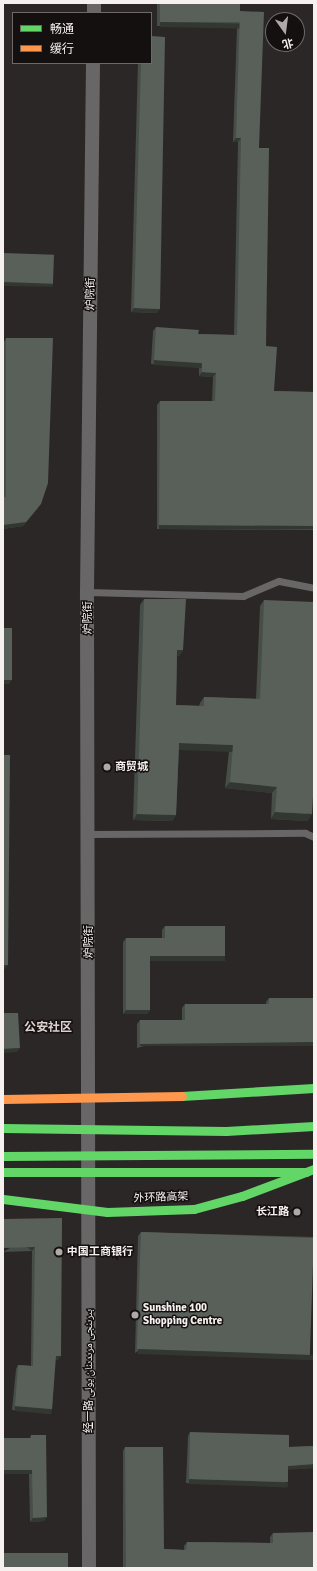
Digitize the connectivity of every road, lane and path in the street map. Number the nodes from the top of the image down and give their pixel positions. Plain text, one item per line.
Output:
1 (93, 64) edge
2 (314, 588) edge
3 (87, 592) junction
4 (89, 834) junction
5 (314, 837) edge
6 (314, 1088) edge
7 (19, 1089) dead end
8 (89, 1090) junction
9 (314, 1092) edge
10 (3, 1099) edge
11 (314, 1126) edge
12 (3, 1128) edge
13 (314, 1154) edge
14 (3, 1156) edge
15 (314, 1170) edge
16 (3, 1172) edge
17 (90, 1174) junction
18 (3, 1199) edge
19 (89, 1568) edge

1 - 3 street, 炉院街
2 - 3 lane
3 - 4 street, 炉院街
4 - 5 lane
4 - 8 street, 炉院街
6 - 10 main road
7 - 8 main road
8 - 9 main road
8 - 17 street, 炉院街
11 - 12 main road
13 - 14 main road
15 - 17 main road
15 - 18 main road, 外环路高架
16 - 17 main road
17 - 19 street, 经一路 بىرىنجى مرىدىئان يولى

